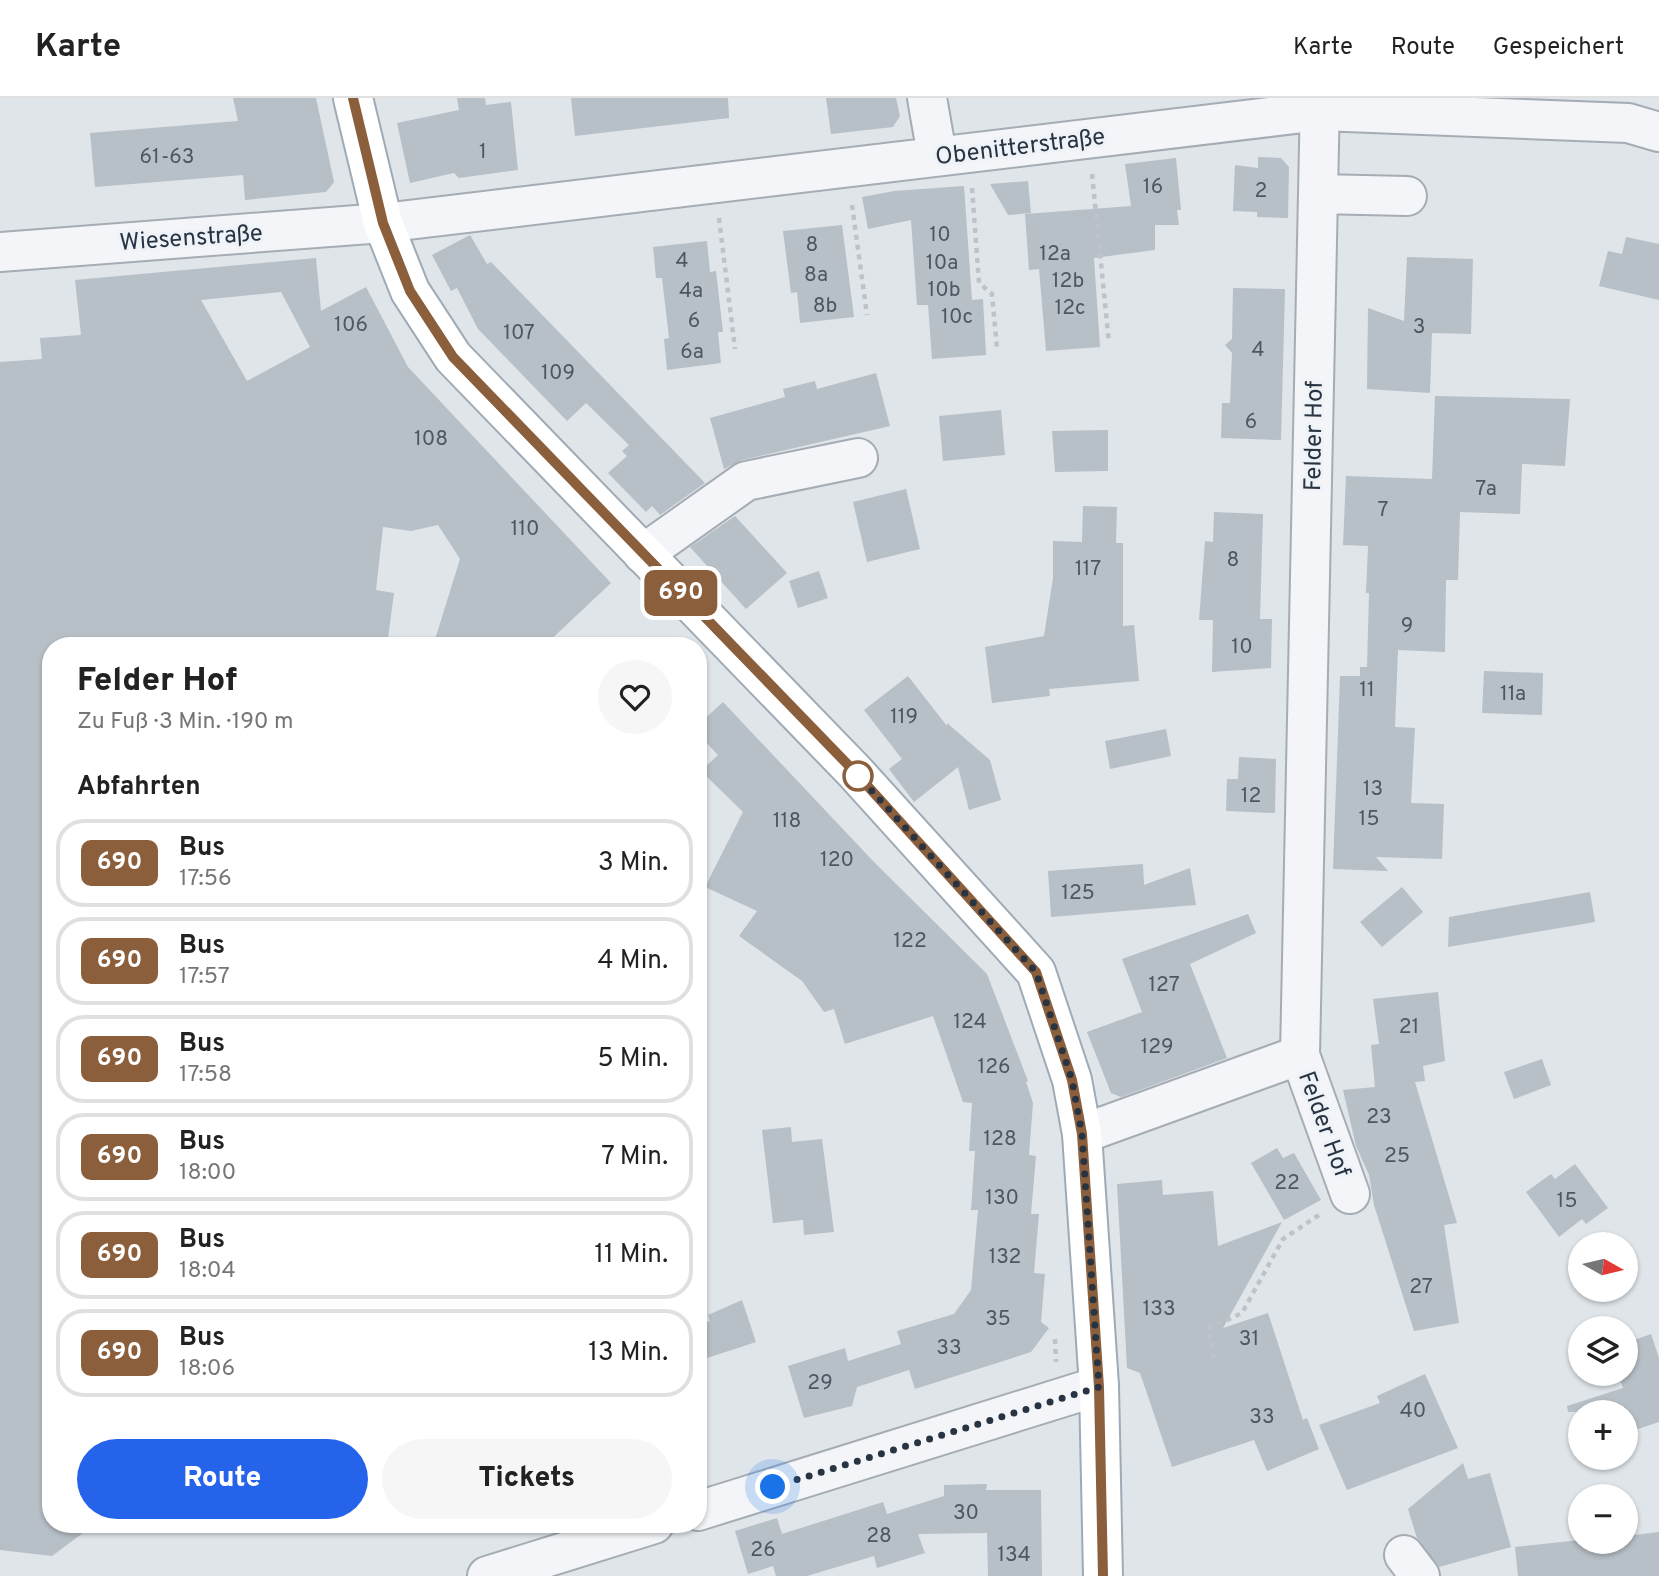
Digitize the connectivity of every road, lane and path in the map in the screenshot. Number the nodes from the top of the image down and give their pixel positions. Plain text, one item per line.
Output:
1 (353, 98) edge
2 (927, 98) edge
3 (1320, 105) edge
4 (1448, 106) edge
5 (1638, 118) edge
6 (1088, 138) junction
7 (953, 153) junction
8 (846, 166) junction
9 (715, 182) junction
10 (1318, 194) junction
11 (1407, 196) dead end
12 (383, 223) junction
13 (0, 252) edge
14 (867, 315) dead end
15 (1109, 343) dead end
16 (997, 348) dead end
17 (735, 349) dead end
18 (858, 458) dead end
19 (643, 554) junction
20 (1300, 1055) junction
21 (1082, 1134) junction
22 (1350, 1194) joint
23 (1055, 1334) dead end
24 (1214, 1358) dead end
25 (1056, 1361) dead end
26 (1099, 1387) junction
27 (707, 1508) edge
28 (625, 1533) edge
29 (487, 1576) edge
30 (1103, 1576) edge

1 - 12 main road
2 - 7 street
3 - 4 street, Obenitterstraße
3 - 6 street, Obenitterstraße
3 - 10 street, Felder Hof
4 - 5 street, Obenitterstraße
6 - 7 street, Obenitterstraße
6 - 15 path
7 - 8 street, Obenitterstraße
7 - 16 path
8 - 9 street, Obenitterstraße
8 - 14 path
9 - 12 street, Obenitterstraße
9 - 17 path
10 - 11 street
10 - 20 street, Felder Hof
12 - 13 street, Wiesenstraße
12 - 19 main road
18 - 19 street
19 - 21 main road
20 - 21 street, Felder Hof
20 - 22 street, Felder Hof
21 - 26 main road
22 - 24 path
23 - 25 path
26 - 27 street
26 - 30 main road
28 - 29 street

